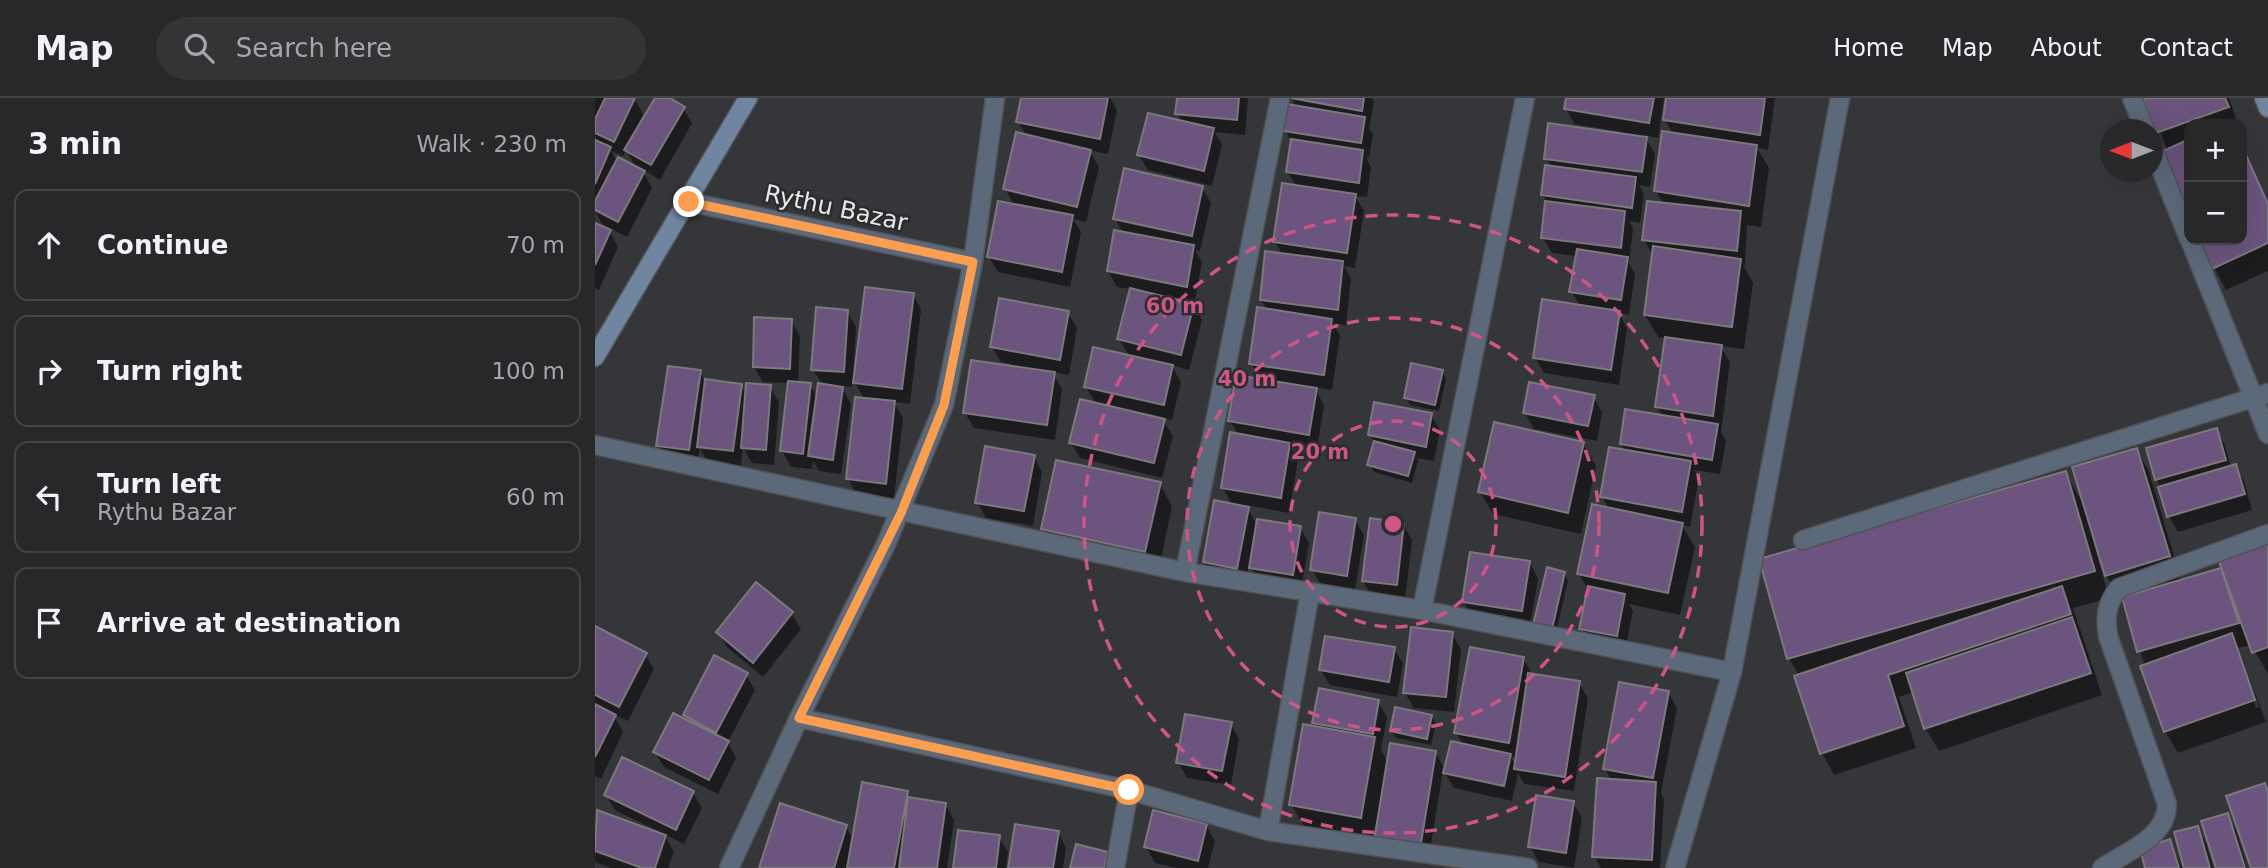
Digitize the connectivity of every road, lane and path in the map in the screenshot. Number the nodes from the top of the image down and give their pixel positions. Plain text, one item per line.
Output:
1 (748, 98) edge
2 (995, 98) edge
3 (1280, 98) edge
4 (1525, 98) edge
5 (1840, 98) edge
6 (2132, 98) edge
7 (2264, 98) edge
8 (2268, 108) edge
9 (2141, 119) edge
10 (2163, 174) edge
11 (689, 202) junction
12 (2184, 226) edge
13 (2192, 245) edge
14 (973, 262) junction
15 (595, 356) edge
16 (2261, 396) edge
17 (2268, 434) edge
18 (595, 445) edge
19 (901, 513) junction
20 (2268, 534) edge
21 (1803, 540) dead end
22 (1185, 572) junction
23 (1310, 592) junction
24 (1422, 610) junction
25 (1732, 672) junction
26 (799, 718) junction
27 (1129, 790) junction
28 (1268, 831) junction
29 (729, 868) edge
30 (1115, 868) edge
31 (1528, 868) edge
32 (1675, 868) edge
33 (2102, 868) edge

1 - 11 main road
2 - 14 street
3 - 22 street
4 - 24 street
5 - 25 street
6 - 9 street
7 - 8 main road
10 - 12 street
11 - 14 street, Rythu Bazar
11 - 15 main road
13 - 16 street
14 - 19 street
16 - 17 street
16 - 21 street
18 - 19 street
19 - 22 street
19 - 26 street
20 - 33 street
22 - 23 street
23 - 24 street
23 - 28 street
24 - 25 street
25 - 32 street
26 - 27 street
26 - 29 street
27 - 28 street
27 - 30 street
28 - 31 street

